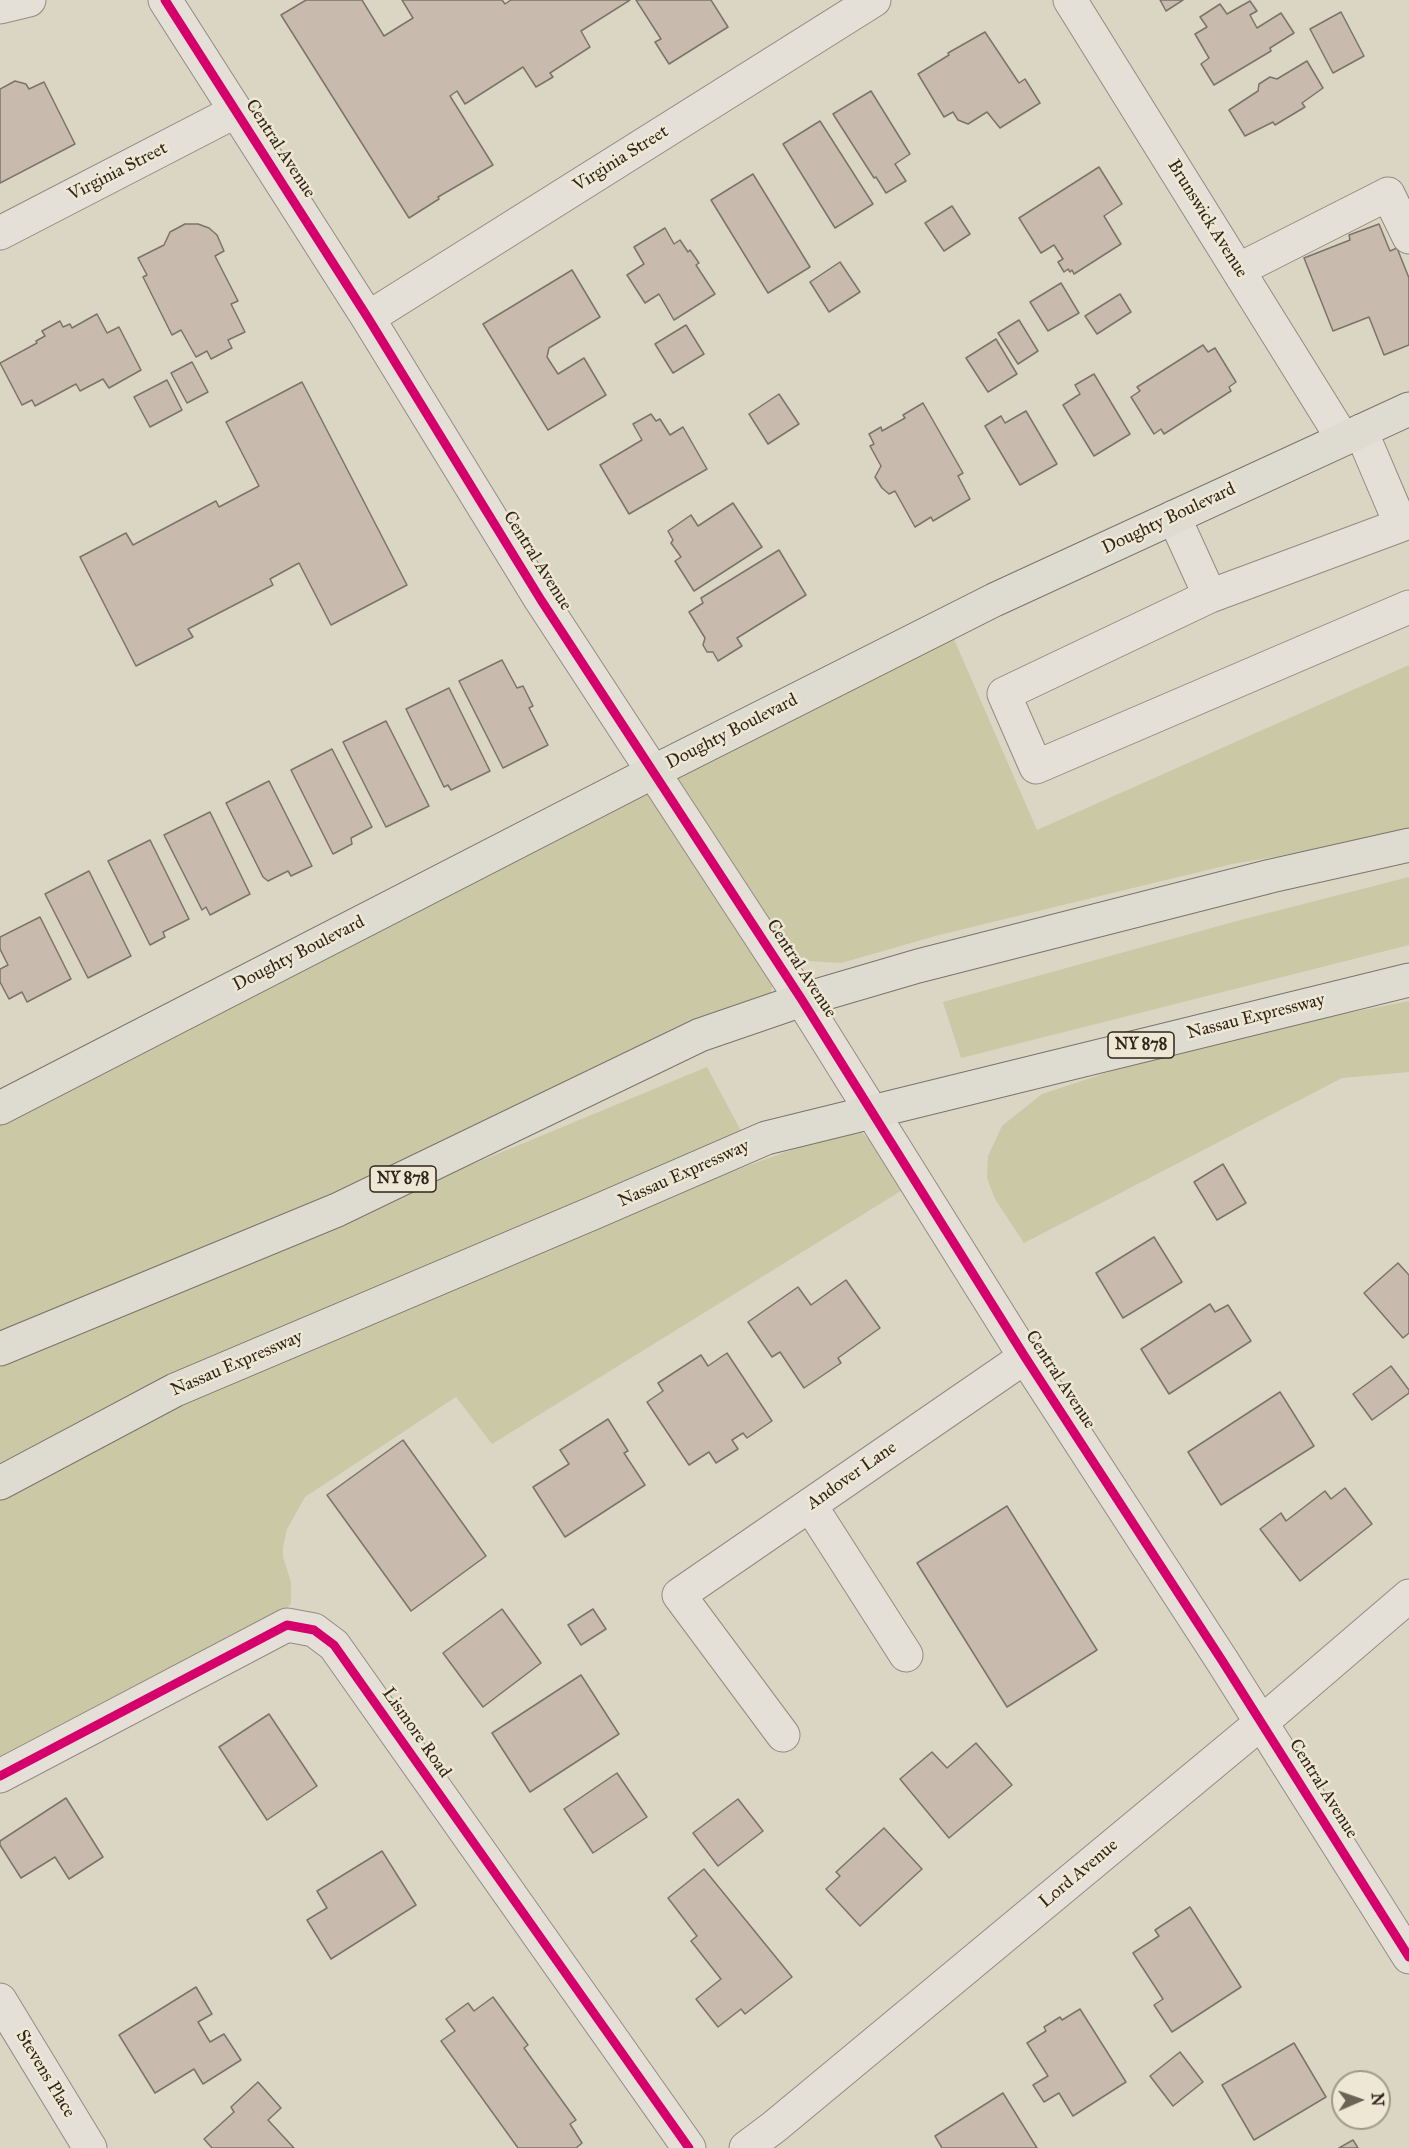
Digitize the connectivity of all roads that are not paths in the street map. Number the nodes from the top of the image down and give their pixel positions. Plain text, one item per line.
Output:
1 (29, 0) edge
2 (165, 0) edge
3 (874, 0) edge
4 (1070, 0) edge
5 (0, 7) edge
6 (236, 111) junction
7 (0, 233) edge
8 (1409, 237) edge
9 (1238, 270) junction
10 (368, 318) junction
11 (1409, 409) edge
12 (1352, 435) junction
13 (1174, 517) junction
14 (1405, 523) edge
15 (1210, 596) junction
16 (1409, 607) edge
17 (652, 772) junction
18 (1409, 845) edge
19 (1409, 980) edge
20 (802, 1000) junction
21 (0, 1108) edge
22 (873, 1112) junction
23 (0, 1349) edge
24 (1025, 1357) junction
25 (0, 1483) edge
26 (810, 1505) junction
27 (1409, 1596) edge
28 (906, 1655) dead end
29 (1262, 1722) junction
30 (783, 1735) dead end
31 (0, 1776) edge
32 (1409, 1957) edge
33 (0, 2000) edge
34 (90, 2148) edge
35 (689, 2148) edge
36 (746, 2148) edge

1 - 5 street
2 - 6 street, Central Avenue
3 - 10 street, Virginia Street
4 - 9 street, Brunswick Avenue
6 - 7 street, Virginia Street
6 - 10 street, Central Avenue
8 - 9 street
9 - 12 street, Brunswick Avenue
10 - 17 street, Central Avenue
11 - 12 main road, Doughty Boulevard
12 - 13 main road, Doughty Boulevard
12 - 14 street, Brunswick Avenue
13 - 15 street
13 - 17 main road, Doughty Boulevard
14 - 15 street
15 - 16 street
17 - 20 street, Central Avenue
17 - 21 main road, Doughty Boulevard
18 - 20 main road, NY 878
19 - 22 main road, Nassau Expressway / NY 878
20 - 22 street, Central Avenue
20 - 23 main road, NY 878
22 - 24 street, Central Avenue
22 - 25 main road, Nassau Expressway / NY 878
24 - 26 street, Andover Lane
24 - 29 street, Central Avenue
26 - 28 street
26 - 30 street, Andover Lane
27 - 29 street, Lord Avenue
29 - 32 street, Central Avenue
29 - 36 street, Lord Avenue
31 - 35 street, Lismore Road
33 - 34 street, Stevens Place

